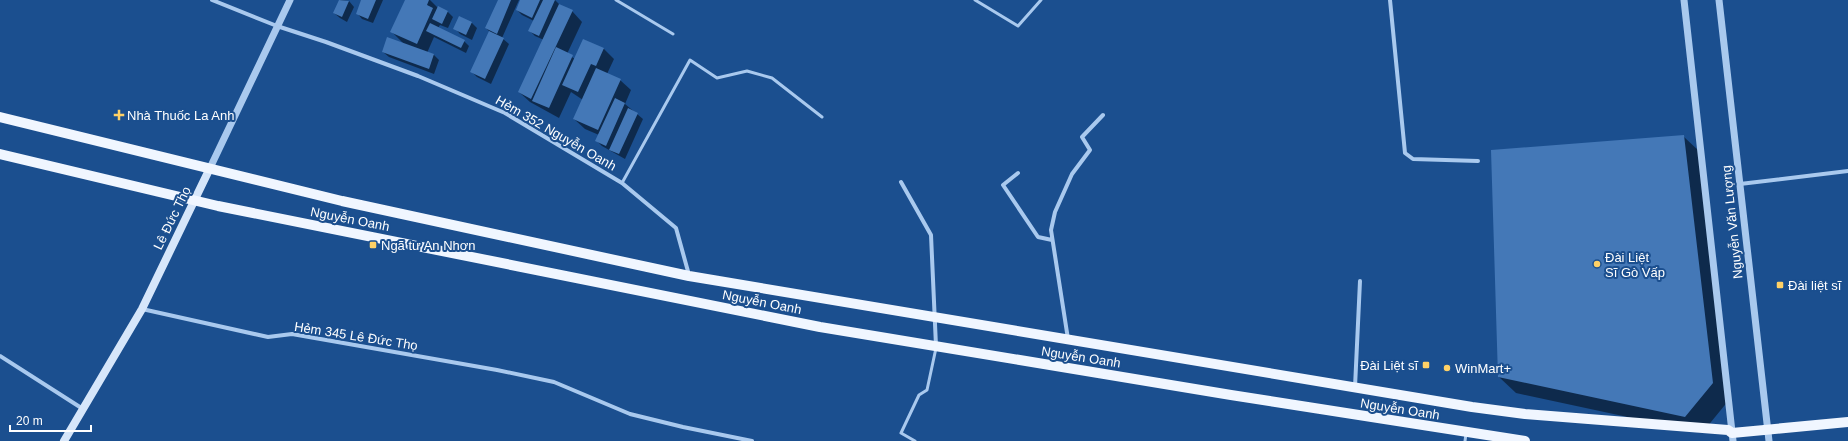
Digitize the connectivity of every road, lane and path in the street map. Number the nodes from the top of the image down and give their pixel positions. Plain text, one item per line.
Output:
1 (212, 0) edge
2 (290, 0) edge
3 (616, 0) edge
4 (975, 0) edge
5 (1041, 0) edge
6 (1390, 0) edge
7 (1684, 0) edge
8 (1719, 0) edge
9 (277, 26) junction
10 (673, 34) dead end
11 (1103, 115) dead end
12 (0, 117) edge
13 (822, 117) dead end
14 (0, 154) edge
15 (1478, 161) dead end
16 (210, 168) junction
17 (1848, 171) edge
18 (1018, 174) dead end
19 (900, 182) dead end
20 (622, 183) junction
21 (1740, 184) junction
22 (194, 200) junction
23 (1052, 240) junction
24 (689, 276) junction
25 (1360, 281) dead end
26 (142, 309) junction
27 (934, 316) junction
28 (1068, 340) junction
29 (936, 347) junction
30 (0, 356) edge
31 (1355, 388) junction
32 (83, 409) junction
33 (1848, 422) edge
34 (1768, 430) junction
35 (1466, 437) edge
36 (1733, 437) edge
37 (64, 441) edge
38 (752, 441) edge
39 (915, 441) edge
40 (1521, 441) edge
41 (1769, 441) edge

1 - 9 street, Hẻm 352 Nguyễn Oanh
2 - 9 street, Lê Đức Thọ
3 - 10 lane
4 - 5 lane
6 - 15 street
7 - 36 street, Nguyễn Văn Lượng
8 - 21 street, Nguyễn Văn Lượng
9 - 16 street, Lê Đức Thọ
9 - 20 street, Hẻm 352 Nguyễn Oanh
11 - 23 street
12 - 16 main road, Nguyễn Oanh
13 - 20 lane
14 - 22 main road, Nguyễn Oanh
16 - 22 main road, Lê Đức Thọ
16 - 24 main road, Nguyễn Oanh
17 - 21 street
18 - 23 street
19 - 27 street
20 - 24 street, Hẻm 352 Nguyễn Oanh
21 - 34 street, Nguyễn Văn Lượng
22 - 26 main road, Lê Đức Thọ
22 - 29 main road, Nguyễn Oanh
23 - 28 street
24 - 27 main road, Nguyễn Oanh
25 - 31 street
26 - 32 main road, Lê Đức Thọ
26 - 38 street, Hẻm 345 Lê Đức Thọ
27 - 28 main road, Nguyễn Oanh
27 - 29 street
28 - 31 main road, Nguyễn Oanh
29 - 35 main road, Nguyễn Oanh
29 - 39 lane
30 - 32 street
31 - 36 main road, Nguyễn Oanh
32 - 37 main road, Lê Đức Thọ
33 - 34 main road
34 - 36 main road
34 - 41 street, Nguyễn Văn Lượng
35 - 40 main road, Nguyễn Oanh

